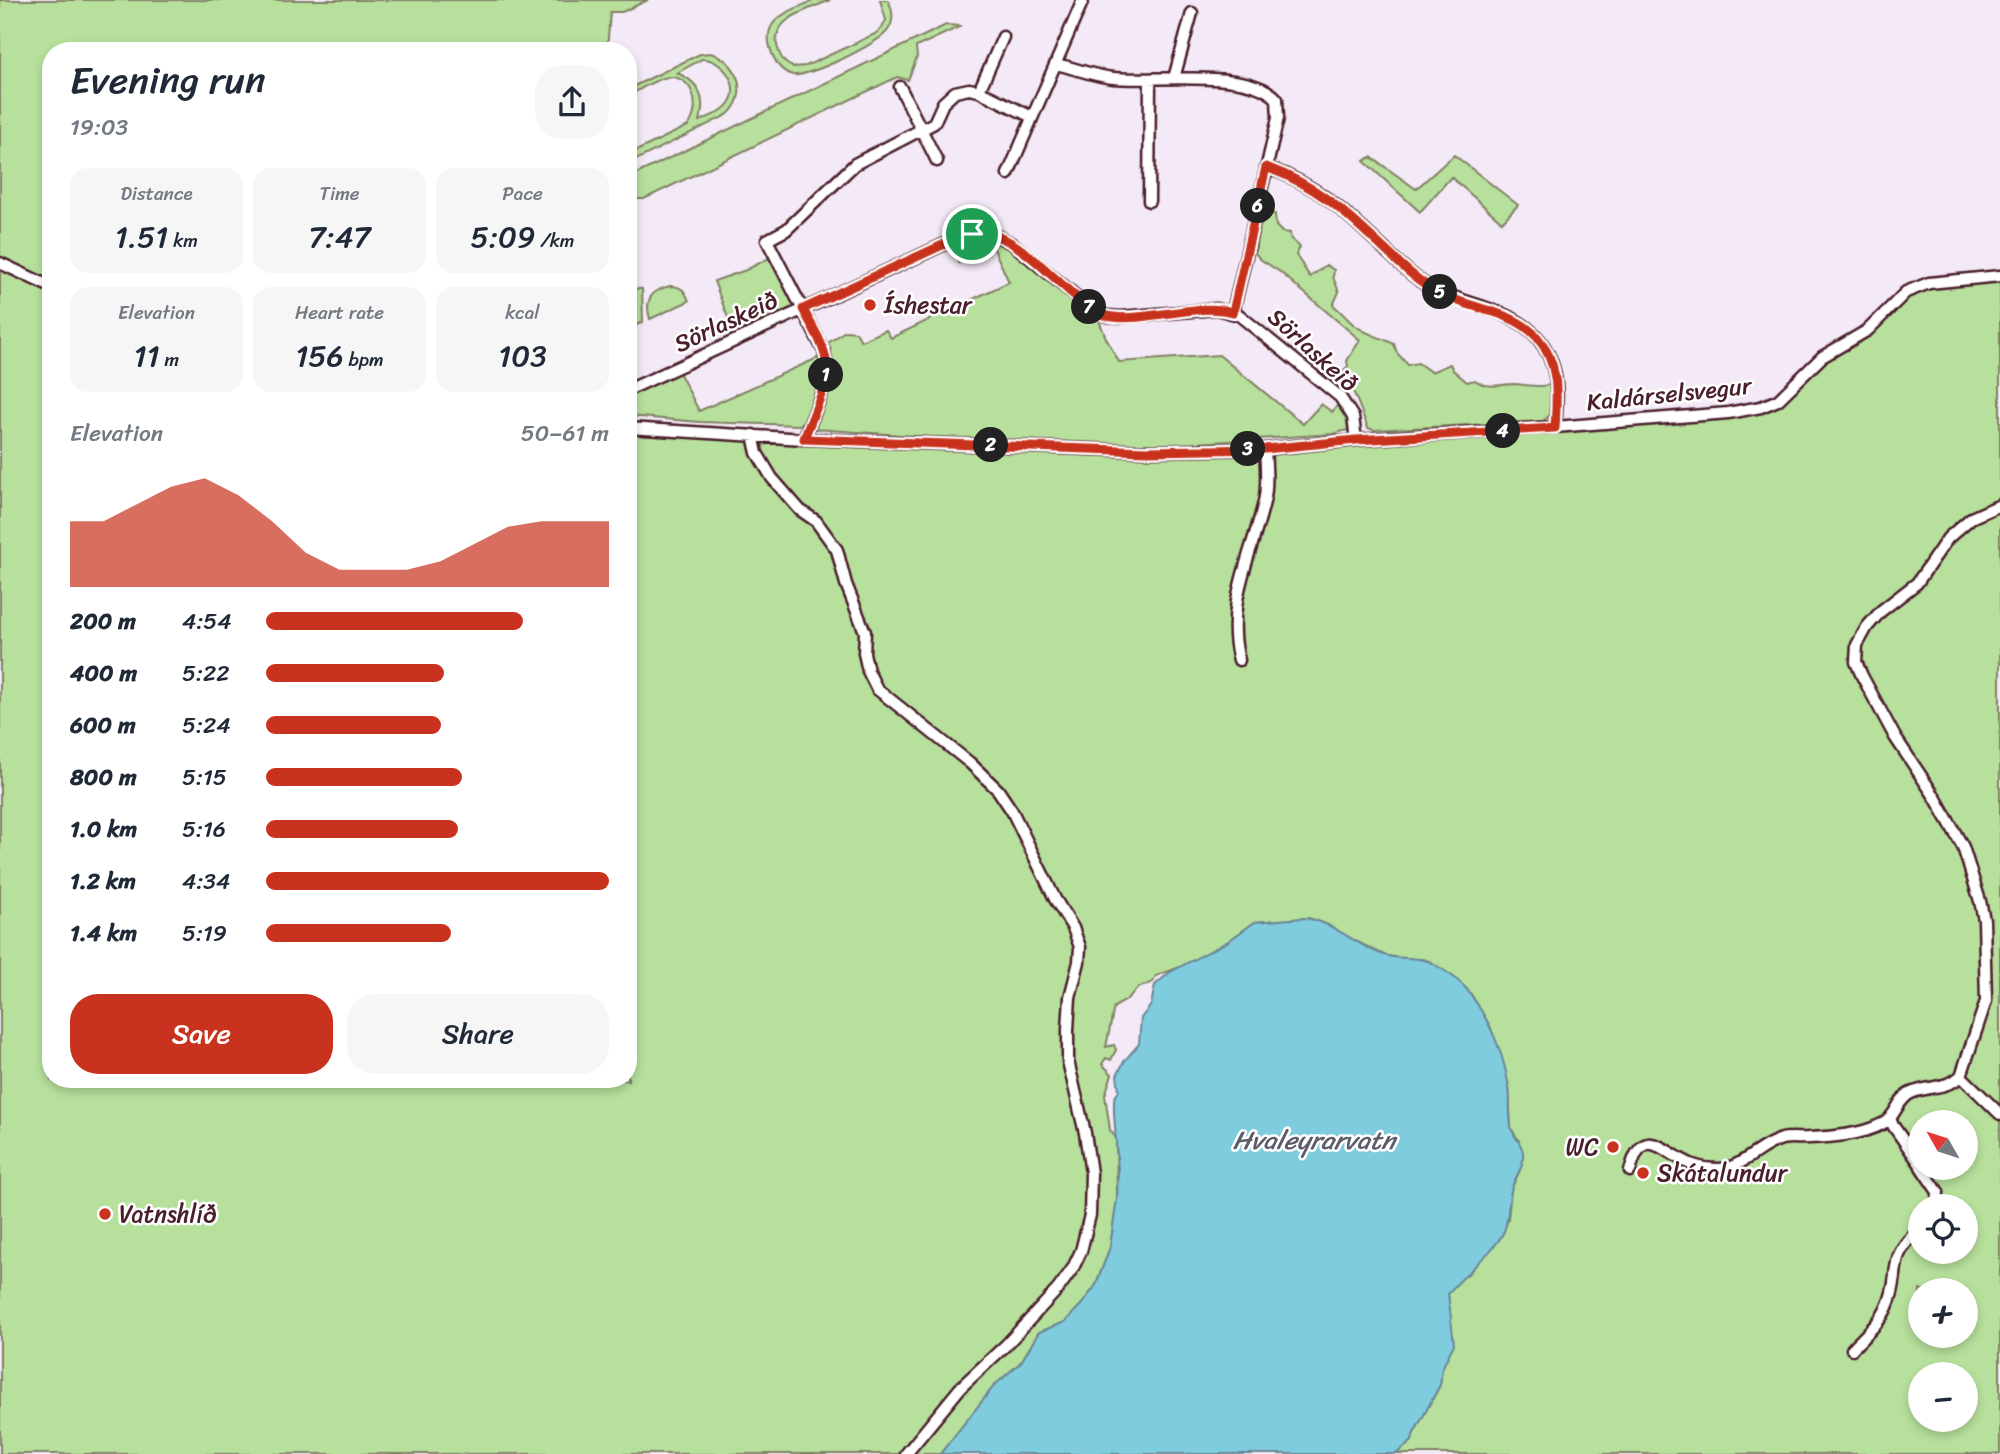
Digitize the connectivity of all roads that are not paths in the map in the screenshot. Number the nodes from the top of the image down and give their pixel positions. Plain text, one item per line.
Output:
1 (1083, 0) edge
2 (1192, 13) dead end
3 (1003, 37) dead end
4 (1056, 64) junction
5 (1174, 78) junction
6 (1150, 80) junction
7 (900, 87) dead end
8 (979, 91) junction
9 (1032, 117) junction
10 (921, 129) junction
11 (937, 161) dead end
12 (1266, 167) junction
13 (1008, 174) dead end
14 (1149, 201) dead end
15 (0, 263) edge
16 (2000, 276) edge
17 (42, 283) edge
18 (803, 309) junction
19 (1233, 312) junction
20 (637, 386) edge
21 (1555, 428) junction
22 (637, 429) edge
23 (753, 435) junction
24 (804, 439) junction
25 (1356, 440) junction
26 (1265, 449) junction
27 (2000, 505) edge
28 (1239, 660) dead end
29 (1961, 1076) junction
30 (2000, 1114) edge
31 (1890, 1118) junction
32 (1908, 1147) edge
33 (1630, 1171) dead end
34 (1908, 1240) edge
35 (1852, 1349) dead end
36 (906, 1454) edge

1 - 4 street
2 - 5 street
3 - 8 street
4 - 6 street
4 - 9 street
5 - 6 street
5 - 12 street
6 - 14 street
7 - 10 street
8 - 9 street
8 - 10 street
9 - 13 street
10 - 11 street
10 - 18 street
12 - 19 street
12 - 21 street
15 - 17 street
16 - 21 street, Kaldárselsvegur
18 - 19 street, Sörlaskeið
18 - 20 street, Sörlaskeið
18 - 24 street, Sörlaskeið
19 - 25 street, Sörlaskeið
21 - 25 street, Kaldárselsvegur
22 - 23 street, Kaldárselsvegur
23 - 24 street, Kaldárselsvegur
23 - 36 street
24 - 26 street, Kaldárselsvegur
25 - 26 street, Kaldárselsvegur
26 - 28 street
27 - 29 street
29 - 30 street
29 - 31 street
31 - 32 street
31 - 33 street
34 - 35 street

